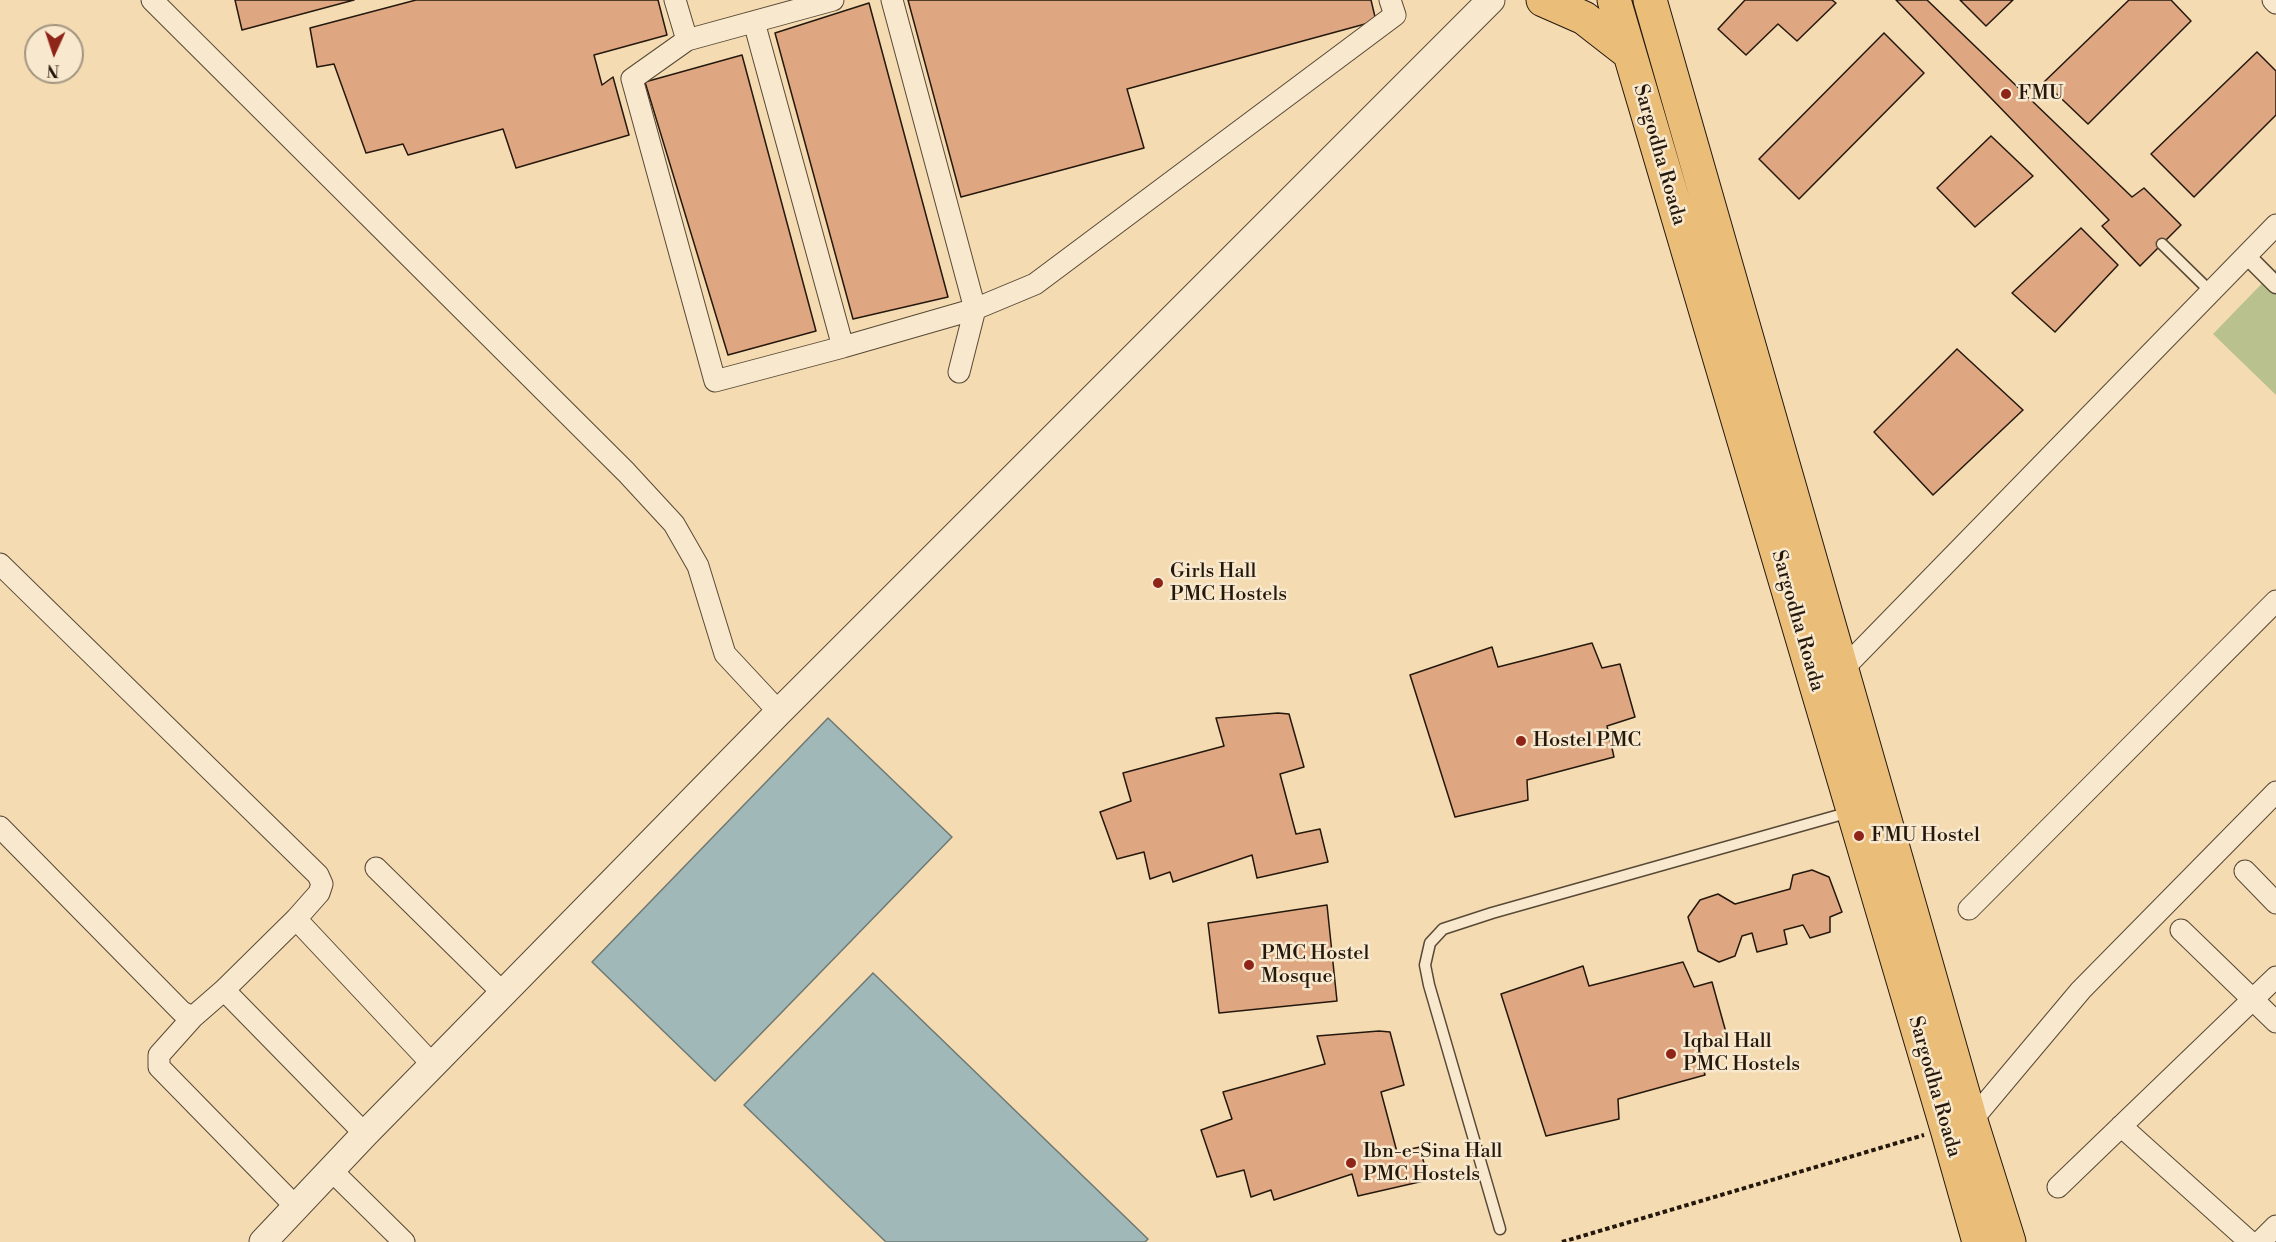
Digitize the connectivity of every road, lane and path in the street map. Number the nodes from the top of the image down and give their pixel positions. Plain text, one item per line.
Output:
1 (152, 0) edge
2 (675, 0) edge
3 (833, 0) edge
4 (892, 0) edge
5 (1390, 0) edge
6 (1491, 0) edge
7 (1543, 0) edge
8 (1614, 0) edge
9 (1650, 0) edge
10 (1662, 0) edge
11 (754, 22) junction
12 (687, 40) junction
13 (1662, 41) junction
14 (1629, 53) junction
15 (2276, 225) edge
16 (2162, 244) dead end
17 (2247, 256) junction
18 (2276, 285) edge
19 (2211, 292) junction
20 (975, 309) junction
21 (843, 347) junction
22 (959, 372) dead end
23 (0, 564) edge
24 (2276, 601) edge
25 (1841, 671) junction
26 (779, 711) junction
27 (2276, 792) edge
28 (1853, 811) junction
29 (0, 827) edge
30 (376, 868) dead end
31 (2245, 871) dead end
32 (2276, 903) edge
33 (1969, 909) dead end
34 (296, 919) junction
35 (2181, 930) dead end
36 (2276, 977) edge
37 (224, 990) junction
38 (503, 993) junction
39 (2253, 1000) junction
40 (193, 1017) junction
41 (2276, 1022) edge
42 (433, 1065) junction
43 (1959, 1125) junction
44 (2121, 1126) junction
45 (366, 1134) junction
46 (331, 1170) junction
47 (2058, 1187) dead end
48 (296, 1207) junction
49 (2276, 1226) edge
50 (1500, 1229) dead end
51 (263, 1242) edge
52 (404, 1242) edge
53 (1562, 1242) edge
54 (1979, 1242) edge
55 (2009, 1242) edge
56 (2250, 1242) edge
57 (2260, 1242) edge

1 - 26 street
2 - 12 street
3 - 11 street
4 - 20 street
5 - 20 street
6 - 26 street
7 - 14 highway
8 - 14 highway, Sargodha Roada
9 - 13 highway, Sargodha Roada
10 - 13 highway
11 - 12 street
11 - 21 street
12 - 21 street
13 - 25 highway, Sargodha Roada
14 - 28 highway, Sargodha Roada
15 - 17 street
16 - 19 lane
17 - 18 street
17 - 19 street
19 - 25 street
20 - 21 street
20 - 22 street
23 - 34 street
24 - 33 street
25 - 43 highway, Sargodha Roada
26 - 38 street
27 - 43 street
28 - 43 highway, Sargodha Roada
28 - 50 lane
29 - 40 street
30 - 38 street
31 - 32 street
34 - 37 street
34 - 42 street
35 - 39 street
36 - 39 street
37 - 40 street
37 - 45 street
38 - 42 street
39 - 41 street
39 - 44 street
40 - 48 street
42 - 45 street
43 - 53 path
43 - 54 highway, Sargodha Roada
43 - 55 highway, Sargodha Roada
44 - 47 street
44 - 56 street
45 - 46 street
46 - 48 street
46 - 52 street
48 - 51 street
49 - 57 street

